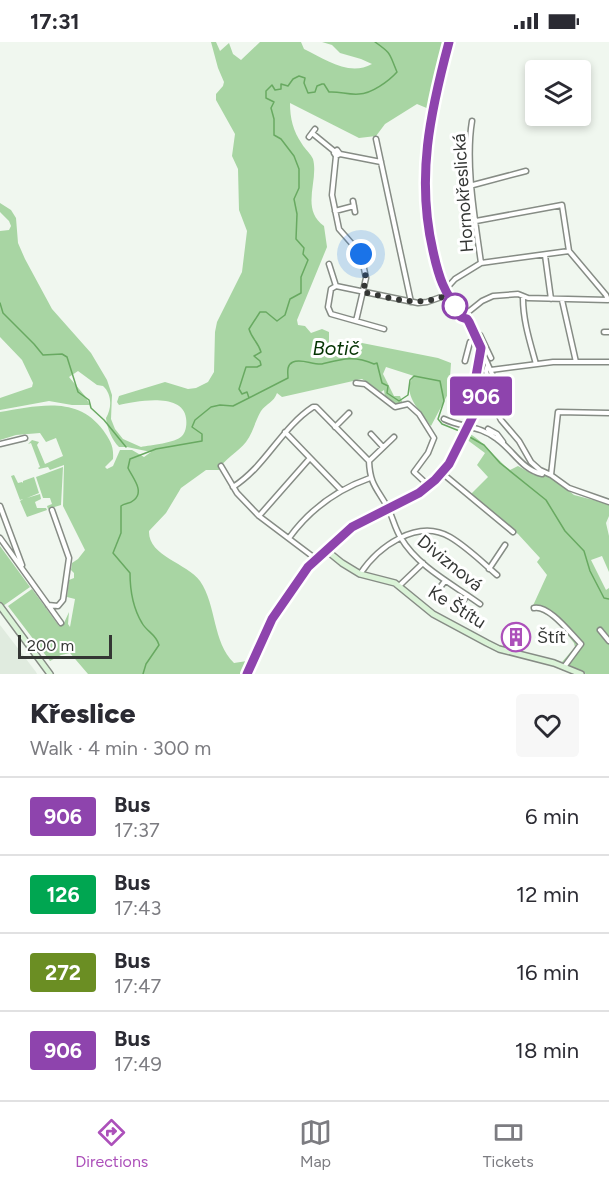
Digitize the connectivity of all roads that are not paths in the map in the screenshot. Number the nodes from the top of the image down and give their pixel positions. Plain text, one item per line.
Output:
1 (449, 42) edge
2 (472, 121) dead end
3 (312, 133) dead end
4 (376, 139) dead end
5 (337, 154) junction
6 (381, 162) junction
7 (526, 171) dead end
8 (472, 184) junction
9 (354, 206) dead end
10 (335, 211) junction
11 (476, 221) junction
12 (569, 251) junction
13 (544, 255) junction
14 (481, 263) junction
15 (329, 264) dead end
16 (336, 286) junction
17 (363, 292) junction
18 (446, 292) junction
19 (523, 298) junction
20 (551, 299) junction
21 (562, 300) junction
22 (608, 300) edge
23 (411, 302) junction
24 (465, 315) junction
25 (356, 321) junction
26 (384, 329) dead end
27 (476, 335) junction
28 (470, 342) dead end
29 (481, 355) junction
30 (491, 358) dead end
31 (465, 361) dead end
32 (576, 362) junction
33 (609, 362) edge
34 (536, 364) junction
35 (488, 365) junction
36 (491, 370) junction
37 (356, 383) dead end
38 (503, 399) dead end
39 (456, 402) dead end
40 (478, 408) junction
41 (349, 413) dead end
42 (609, 413) edge
43 (444, 419) dead end
44 (335, 427) junction
45 (468, 428) junction
46 (488, 429) dead end
47 (285, 432) junction
48 (370, 434) dead end
49 (394, 437) dead end
50 (25, 438) dead end
51 (0, 444) edge
52 (504, 446) junction
53 (383, 447) junction
54 (310, 458) junction
55 (369, 461) junction
56 (221, 466) dead end
57 (442, 473) junction
58 (550, 475) junction
59 (370, 478) junction
60 (429, 486) junction
61 (233, 487) junction
62 (340, 490) junction
63 (609, 502) edge
64 (0, 506) edge
65 (389, 509) junction
66 (52, 510) dead end
67 (259, 516) junction
68 (513, 532) dead end
69 (400, 537) junction
70 (0, 538) edge
71 (289, 538) junction
72 (506, 545) dead end
73 (326, 550) junction
74 (316, 559) junction
75 (423, 563) junction
76 (489, 568) junction
77 (24, 571) junction
78 (360, 574) junction
79 (497, 575) dead end
80 (445, 581) junction
81 (399, 586) junction
82 (435, 594) dead end
83 (467, 595) junction
84 (480, 604) dead end
85 (48, 605) junction
86 (0, 606) edge
87 (534, 608) dead end
88 (458, 609) dead end
89 (60, 623) dead end
90 (600, 630) dead end
91 (609, 641) edge
92 (564, 667) junction
93 (50, 674) edge
94 (247, 674) edge
95 (580, 674) edge

1 - 18 street
2 - 8 street, Hornokřeslická
3 - 5 street
4 - 6 street
5 - 6 street
5 - 10 street
6 - 23 street
7 - 8 street
8 - 11 street, Hornokřeslická
9 - 10 street
10 - 17 street
11 - 12 street
11 - 14 street, Hornokřeslická
12 - 13 street
12 - 22 street
13 - 14 street
13 - 20 street
14 - 18 street
15 - 16 street
16 - 17 street
16 - 25 street
17 - 23 street
17 - 25 street
18 - 23 street
18 - 24 street
19 - 20 street
19 - 24 street
19 - 34 street
20 - 21 street
21 - 22 street
21 - 32 street
24 - 27 street
25 - 26 street
27 - 29 street
27 - 30 street
28 - 31 street
29 - 35 street
29 - 40 street
32 - 33 street
32 - 34 street
34 - 36 street
35 - 36 street
35 - 58 street
36 - 38 street
37 - 60 street
39 - 40 street
40 - 45 street
41 - 44 street
42 - 58 street
43 - 45 street
44 - 47 street
44 - 55 street
45 - 52 street
45 - 57 street
46 - 52 street
47 - 54 street
47 - 61 street
48 - 53 street
49 - 53 street
50 - 51 street
52 - 58 street
53 - 55 street
54 - 62 street
54 - 67 street
55 - 59 street
56 - 61 street
57 - 60 street
57 - 68 street
58 - 63 street
59 - 62 street
59 - 65 street, Diviznová
60 - 65 street
61 - 67 street
62 - 71 street
64 - 77 street
65 - 69 street, Diviznová
65 - 73 street
66 - 85 street
67 - 71 street
69 - 75 street, Diviznová
69 - 76 street
69 - 78 street
70 - 77 street
71 - 74 street
72 - 76 street
73 - 74 street
73 - 78 street, Ke Štítu
74 - 94 street
75 - 80 street, Diviznová
75 - 81 street
76 - 79 street
77 - 85 street
78 - 81 street, Ke Štítu
80 - 82 street
80 - 83 street, Diviznová
81 - 92 street, Ke Štítu
83 - 84 street, Diviznová
83 - 88 street
85 - 89 street
86 - 93 street
87 - 92 street
90 - 91 street
92 - 95 street, Ke Štítu

